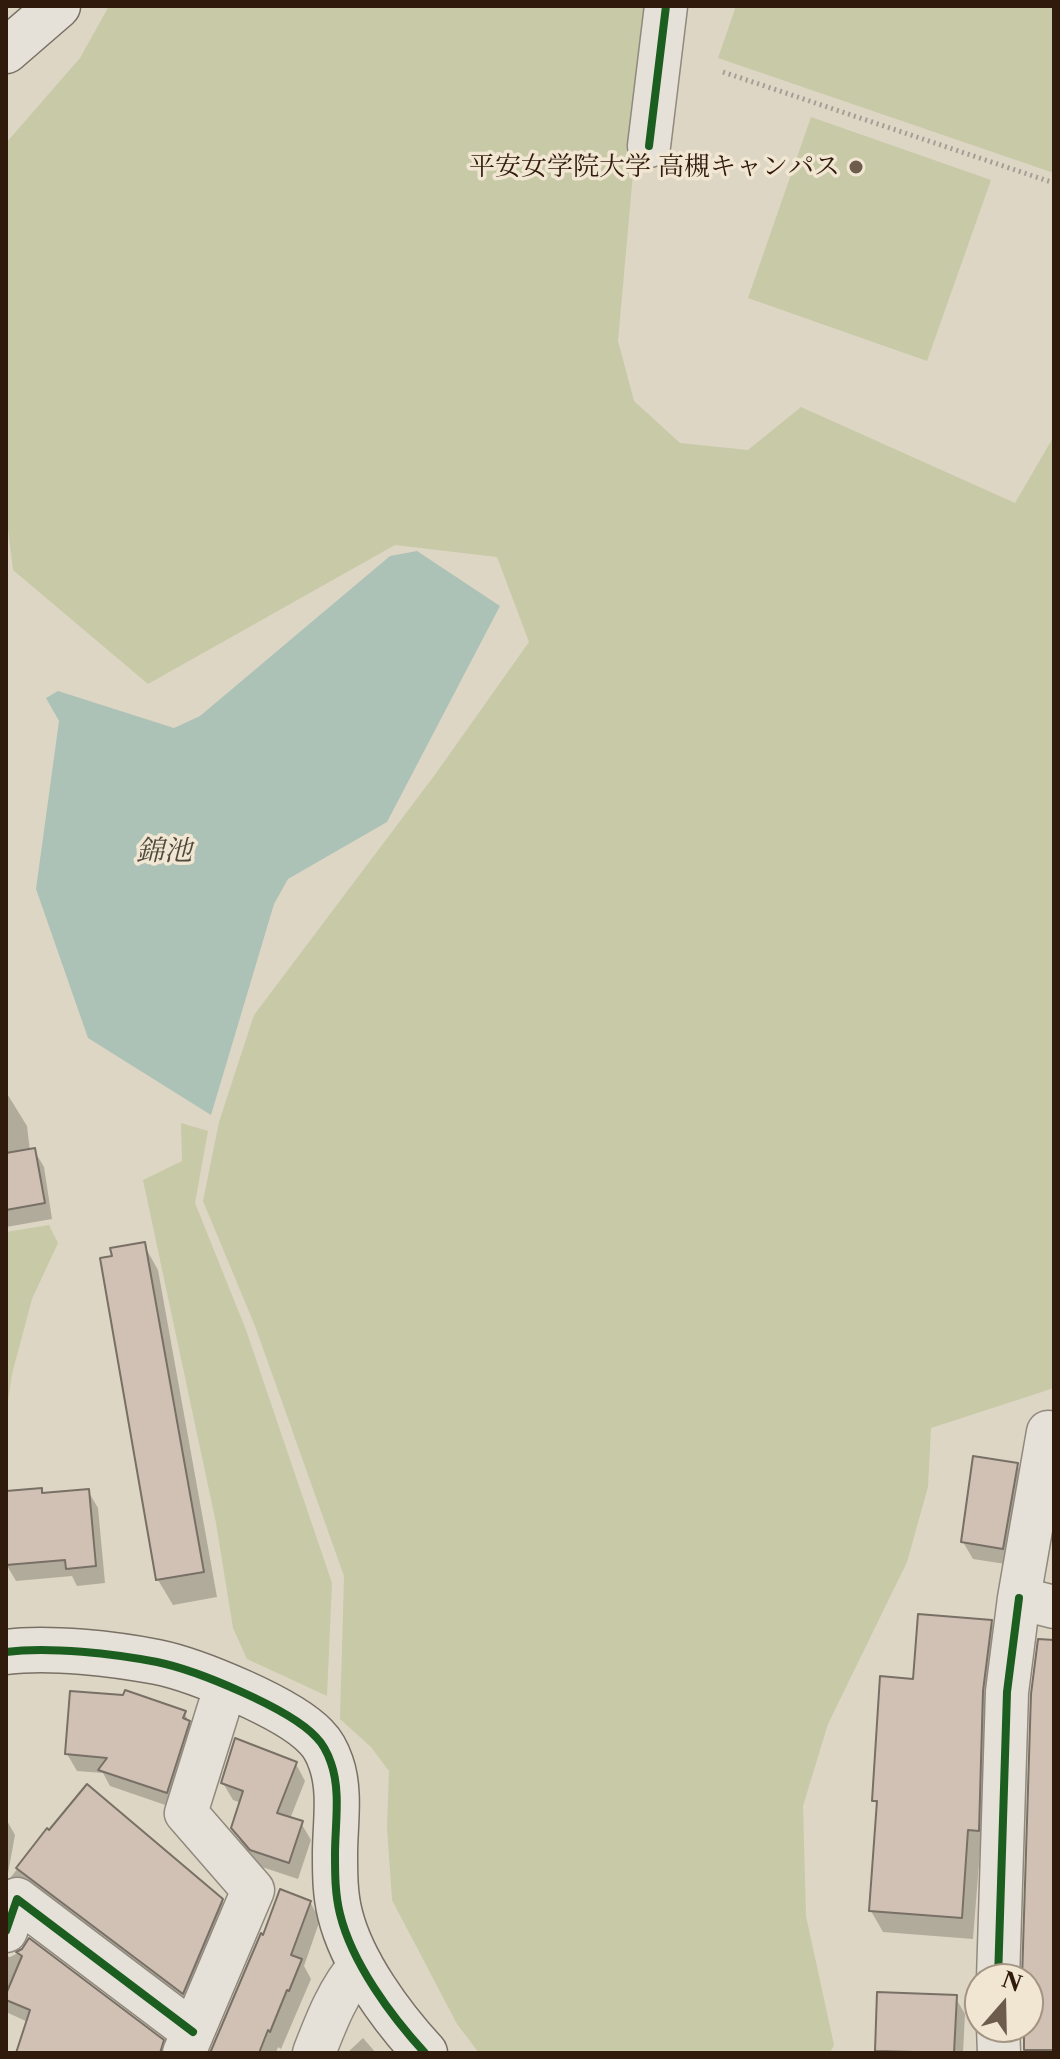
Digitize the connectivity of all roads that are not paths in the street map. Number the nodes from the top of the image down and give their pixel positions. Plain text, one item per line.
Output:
1 (58, 6) edge
2 (666, 6) edge
3 (6, 51) edge
4 (649, 146) dead end
5 (1048, 1432) dead end
6 (1037, 1603) edge
7 (6, 1652) edge
8 (226, 1685) junction
9 (6, 1931) edge
10 (999, 1963) edge
11 (361, 1964) junction
12 (188, 2042) edge
13 (314, 2053) edge
14 (425, 2053) edge

1 - 3 street
2 - 4 street
5 - 6 street
6 - 10 street
7 - 8 street
8 - 11 street
8 - 12 street
9 - 12 street
11 - 13 street
11 - 14 street

